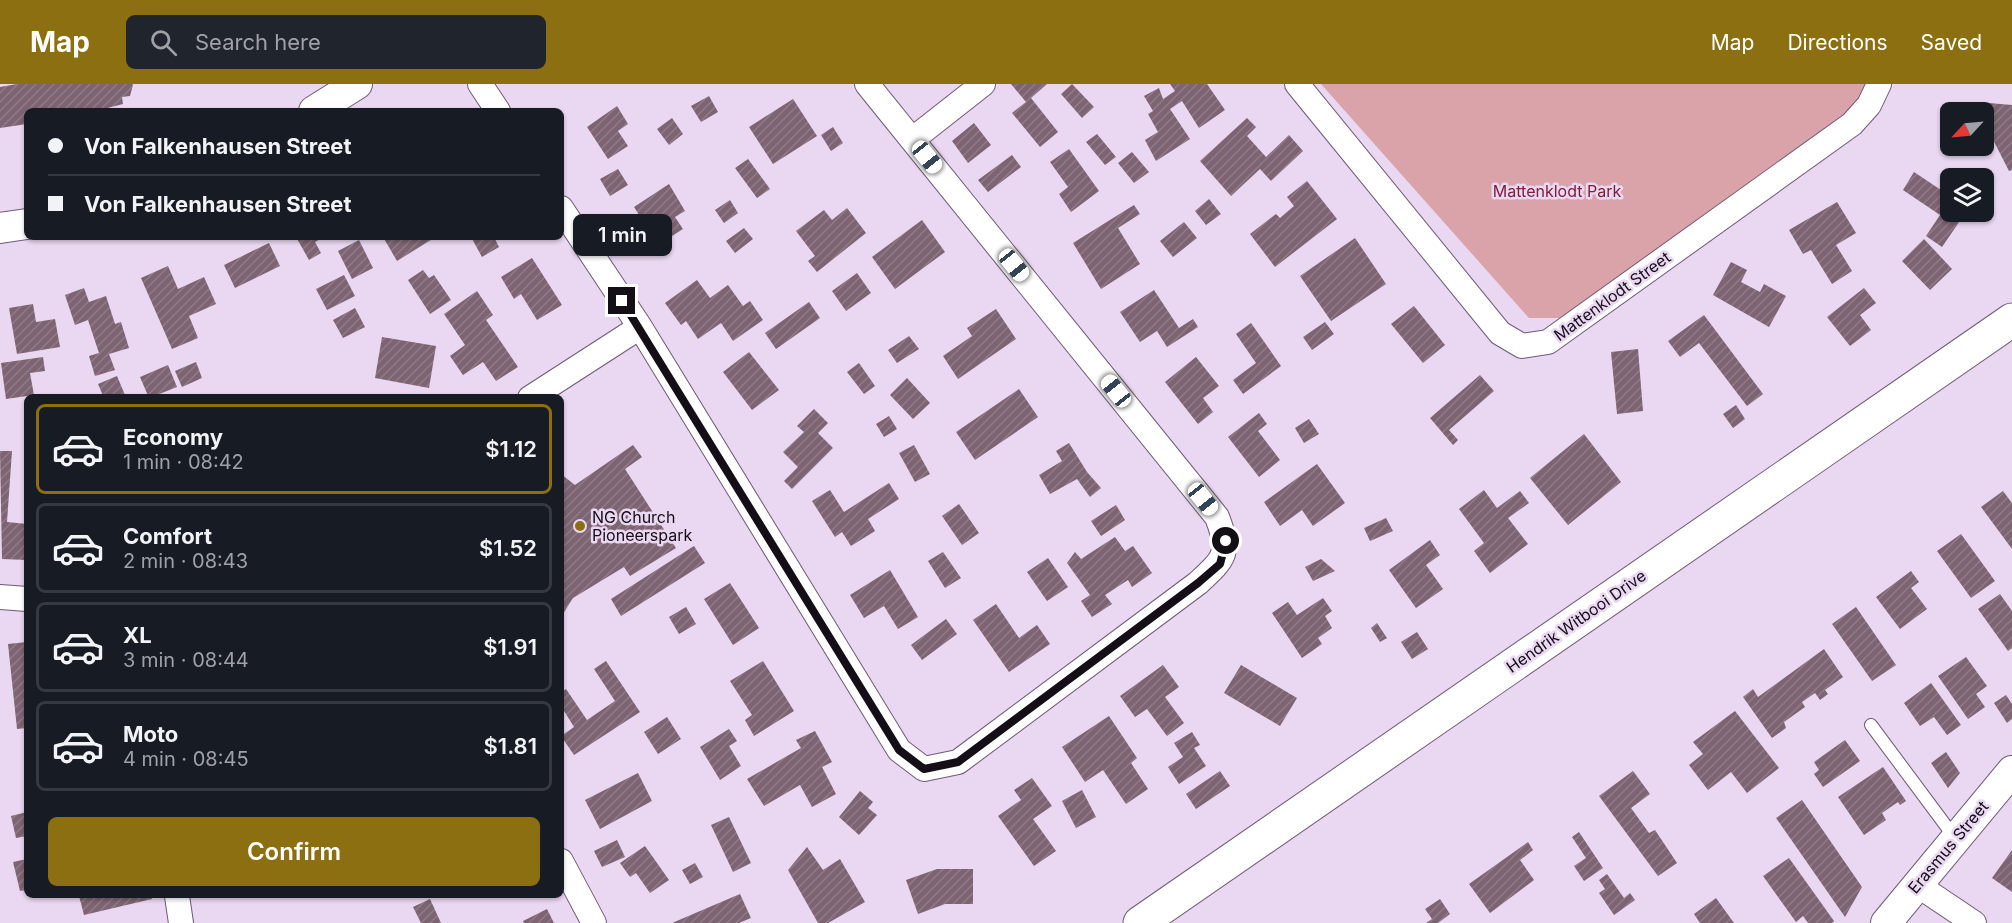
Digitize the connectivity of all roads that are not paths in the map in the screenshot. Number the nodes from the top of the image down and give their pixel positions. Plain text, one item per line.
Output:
1 (357, 84) edge
2 (480, 84) edge
3 (867, 84) edge
4 (983, 84) edge
5 (1297, 84) edge
6 (1879, 84) edge
7 (319, 108) edge
8 (496, 108) edge
9 (913, 139) junction
10 (564, 212) edge
11 (24, 224) edge
12 (0, 228) edge
13 (2012, 320) edge
14 (640, 327) junction
15 (536, 394) edge
16 (0, 597) edge
17 (24, 599) edge
18 (1871, 725) dead end
19 (2012, 771) edge
20 (1955, 838) junction
21 (564, 867) edge
22 (1916, 884) junction
23 (177, 898) edge
24 (181, 923) edge
25 (594, 923) edge
26 (1140, 923) edge
27 (1886, 923) edge
28 (1974, 923) edge

1 - 7 street
2 - 8 street
3 - 9 street
4 - 9 street
5 - 6 street, Mattenklodt Street
9 - 14 street
10 - 14 street
11 - 12 street
13 - 26 main road, Hendrik Witbooi Drive
14 - 15 street
16 - 17 street
18 - 20 lane
19 - 20 street, Erasmus Street
20 - 22 street, Erasmus Street
21 - 25 street
22 - 27 street, Erasmus Street
22 - 28 street
23 - 24 street

